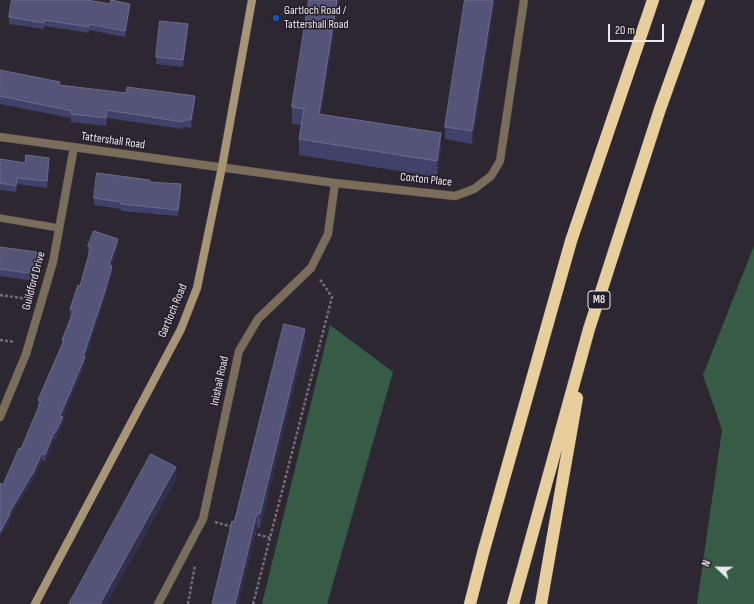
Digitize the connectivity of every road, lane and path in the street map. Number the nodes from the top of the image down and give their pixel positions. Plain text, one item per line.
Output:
1 (252, 0) edge
2 (524, 0) edge
3 (653, 0) edge
4 (699, 0) edge
5 (0, 137) edge
6 (74, 147) junction
7 (222, 167) junction
8 (335, 183) junction
9 (0, 218) edge
10 (59, 228) junction
11 (311, 268) junction
12 (0, 295) edge
13 (41, 301) junction
14 (589, 329) junction
15 (0, 417) edge
16 (203, 519) junction
17 (240, 529) edge
18 (248, 531) edge
19 (270, 538) junction
20 (196, 558) dead end
21 (35, 604) edge
22 (158, 604) edge
23 (188, 604) edge
24 (253, 604) edge
25 (470, 604) edge
26 (513, 604) edge
27 (541, 604) edge

1 - 7 main road, Gartloch Road
2 - 8 street, Coxton Place
3 - 25 highway
4 - 14 highway, M8
5 - 6 street, Tattershall Road
6 - 7 street, Tattershall Road
6 - 10 street, Guildford Drive
7 - 8 street, Coxton Place
7 - 21 main road, Gartloch Road
8 - 11 street, Inishail Road
9 - 10 lane
10 - 13 street, Guildford Drive
11 - 16 street, Inishail Road
11 - 19 path
12 - 13 path
13 - 15 street, Guildford Drive
14 - 26 highway, M8
14 - 27 highway
16 - 17 path
16 - 22 street, Inishail Road
18 - 19 path
19 - 24 path
20 - 23 path

